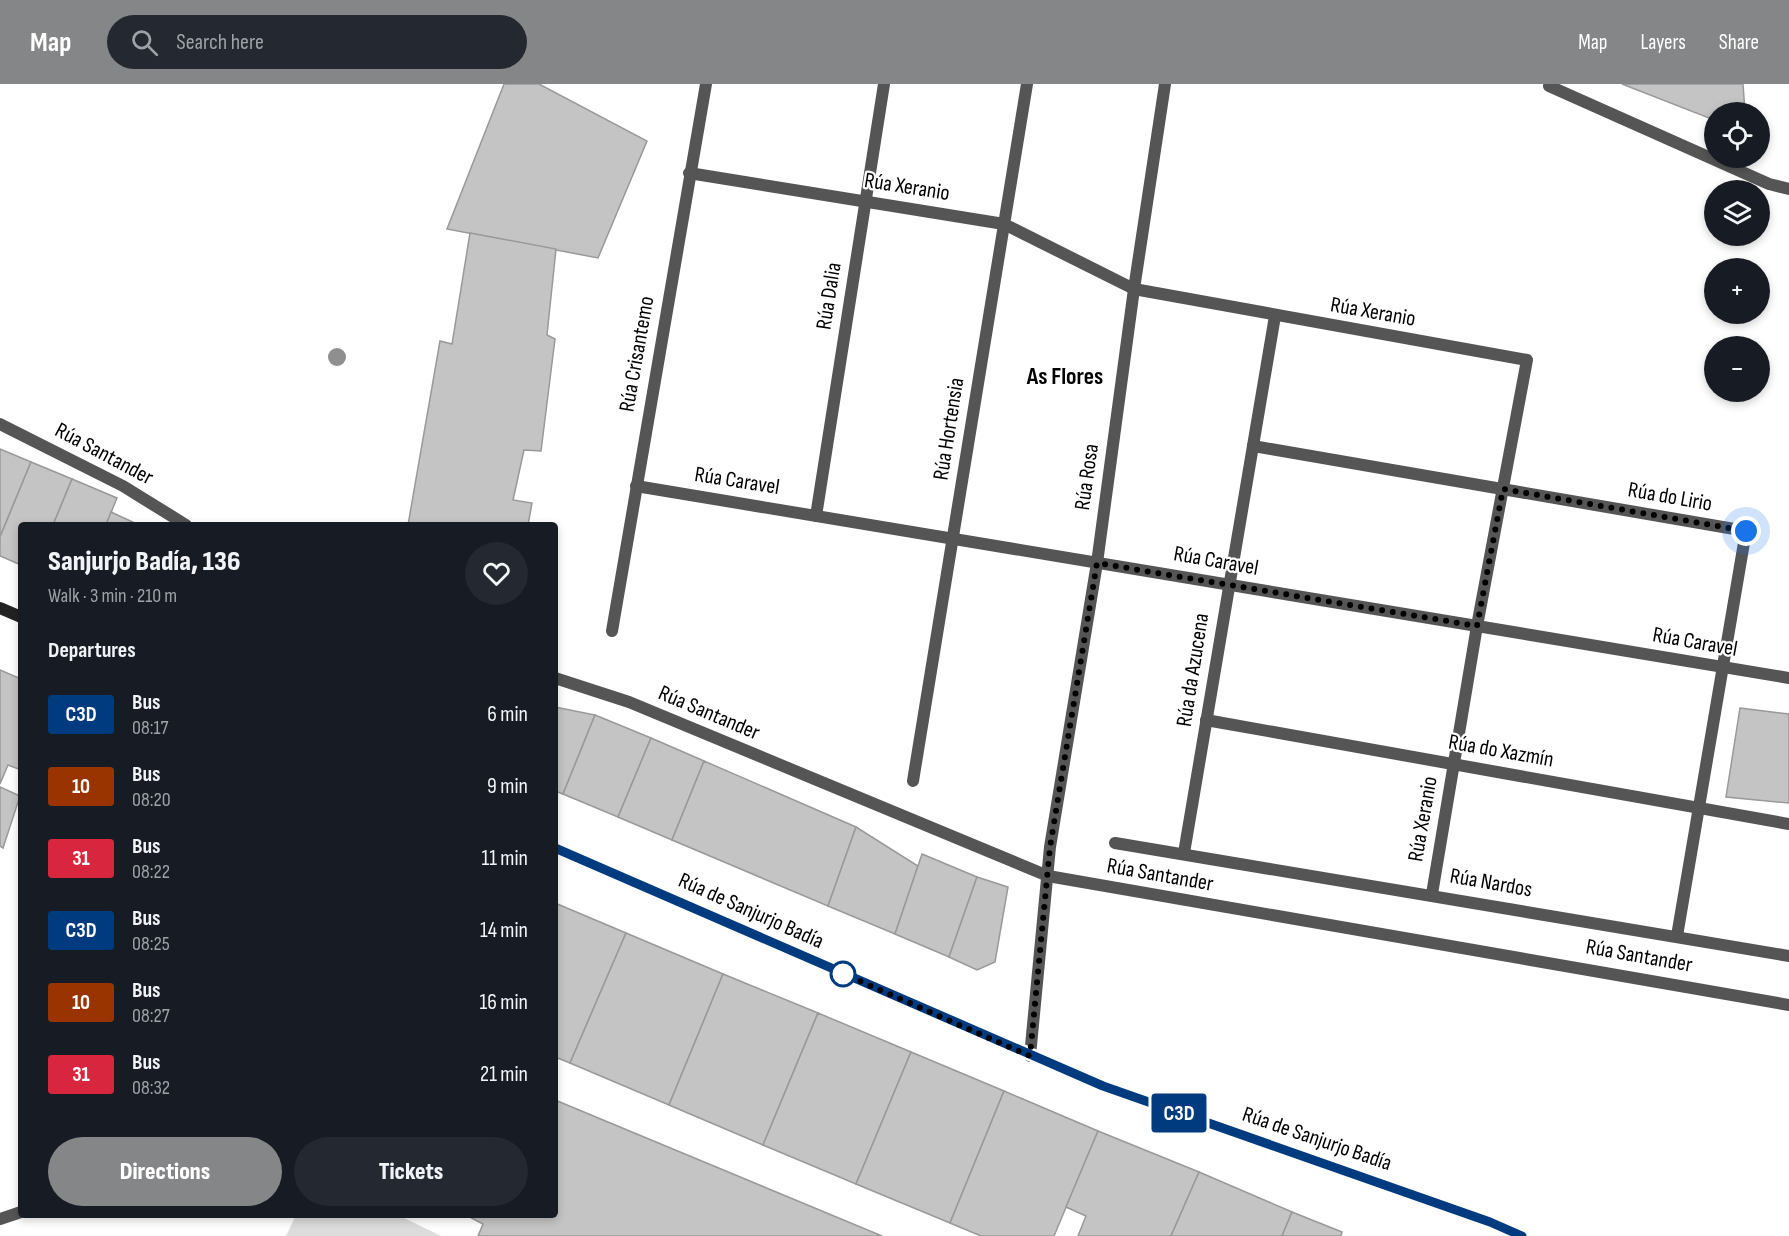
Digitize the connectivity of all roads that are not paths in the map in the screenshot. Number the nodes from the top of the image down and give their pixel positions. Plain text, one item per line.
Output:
1 (706, 84) edge
2 (884, 84) edge
3 (1027, 84) edge
4 (1165, 84) edge
5 (1550, 84) edge
6 (689, 173) junction
7 (1789, 189) edge
8 (866, 201) junction
9 (1004, 224) junction
10 (1134, 289) junction
11 (1275, 316) junction
12 (0, 424) edge
13 (1253, 446) junction
14 (636, 486) junction
15 (1503, 489) junction
16 (816, 516) junction
17 (181, 522) edge
18 (952, 539) junction
19 (1097, 563) junction
20 (1229, 585) junction
21 (0, 608) edge
22 (18, 616) edge
23 (1477, 626) junction
24 (612, 631) dead end
25 (1723, 668) junction
26 (1789, 678) edge
27 (558, 679) edge
28 (1206, 720) junction
29 (1454, 764) junction
30 (913, 781) dead end
31 (1698, 807) junction
32 (1789, 824) edge
33 (1115, 843) dead end
34 (558, 849) edge
35 (1184, 853) junction
36 (1048, 876) junction
37 (1431, 894) junction
38 (1677, 936) junction
39 (1789, 956) edge
40 (1789, 1005) edge
41 (1030, 1056) junction
42 (18, 1213) edge
43 (0, 1219) edge
44 (1522, 1236) edge

1 - 6 street, Rúa Crisantemo
2 - 8 street, Rúa Dalia
3 - 9 street, Rúa Hortensia
4 - 10 street, Rúa Rosa
5 - 7 street
6 - 8 street, Rúa Xeranio
6 - 14 street, Rúa Crisantemo
8 - 9 street, Rúa Xeranio
8 - 16 street, Rúa Dalia
9 - 10 street, Rúa Xeranio
9 - 18 street, Rúa Hortensia
10 - 11 street, Rúa Xeranio
10 - 19 street, Rúa Rosa
11 - 13 street, Rúa da Azucena
11 - 15 street, Rúa Xeranio
12 - 17 street, Rúa Santander
13 - 15 street, Rúa do Lirio
13 - 20 street, Rúa da Azucena
14 - 16 street, Rúa Caravel
14 - 24 street, Rúa Crisantemo
15 - 23 street, Rúa Xeranio
15 - 25 street, Rúa do Lirio
16 - 18 street, Rúa Caravel
18 - 19 street, Rúa Caravel
18 - 30 street, Rúa Hortensia
19 - 20 street, Rúa Caravel
19 - 36 street, Rúa Rosa
20 - 23 street, Rúa Caravel
20 - 28 street, Rúa da Azucena
21 - 22 main road
23 - 25 street, Rúa Caravel
23 - 29 street, Rúa Xeranio
25 - 26 street, Rúa Caravel
25 - 31 street, Rúa do Lirio
27 - 36 street, Rúa Santander
28 - 29 street, Rúa do Xazmín
28 - 35 street, Rúa da Azucena
29 - 31 street, Rúa do Xazmín
29 - 37 street, Rúa Xeranio
31 - 32 street, Rúa do Xazmín
31 - 38 street, Rúa do Lirio
33 - 35 street, Rúa Nardos
34 - 41 main road, Rúa de Sanjurjo Badía
35 - 37 street, Rúa Nardos
36 - 40 street, Rúa Santander
36 - 41 street
37 - 38 street, Rúa Nardos
38 - 39 street, Rúa Nardos
41 - 44 main road, Rúa de Sanjurjo Badía
42 - 43 street

